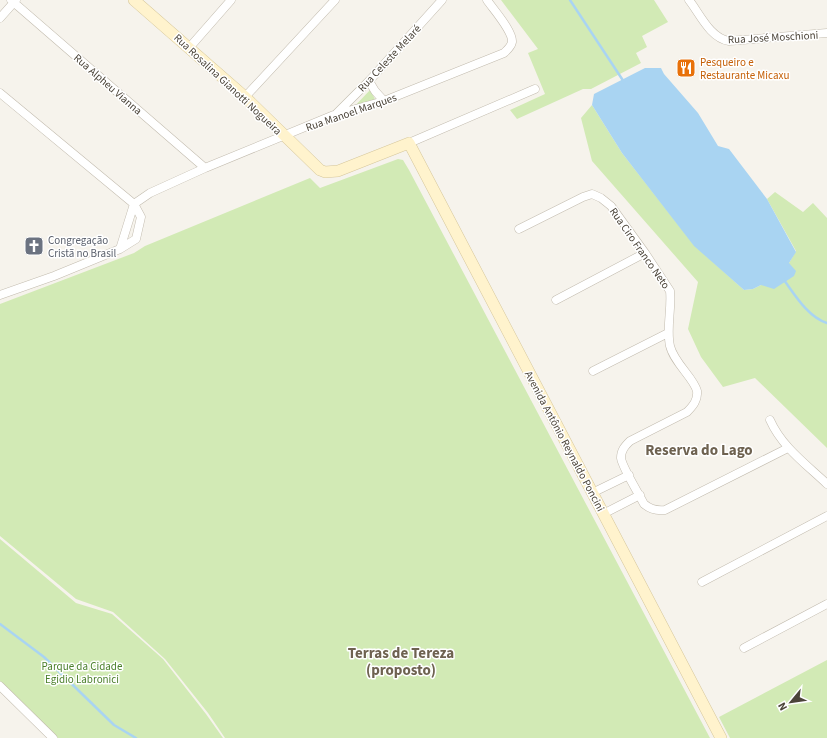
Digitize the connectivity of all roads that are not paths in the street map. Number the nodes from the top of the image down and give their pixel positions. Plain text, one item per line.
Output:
1 (134, 0) edge
2 (231, 0) edge
3 (335, 0) edge
4 (442, 0) edge
5 (487, 0) edge
6 (689, 0) edge
7 (14, 1) edge
8 (0, 18) edge
9 (827, 33) edge
10 (189, 48) junction
11 (370, 81) junction
12 (535, 89) dead end
13 (0, 93) edge
14 (245, 97) junction
15 (384, 101) junction
16 (334, 115) junction
17 (284, 136) junction
18 (409, 143) junction
19 (205, 168) junction
20 (134, 204) junction
21 (519, 229) dead end
22 (120, 249) junction
23 (645, 253) junction
24 (0, 295) edge
25 (556, 300) dead end
26 (668, 333) junction
27 (593, 371) dead end
28 (770, 420) dead end
29 (788, 448) junction
30 (629, 475) junction
31 (827, 484) edge
32 (592, 493) junction
33 (640, 495) junction
34 (603, 514) junction
35 (827, 516) edge
36 (702, 582) dead end
37 (827, 604) edge
38 (744, 648) dead end
39 (0, 686) edge
40 (51, 737) edge
41 (721, 738) edge

1 - 10 street, Rua Rosalina Gianotti Nogueira
2 - 10 street
3 - 14 street
4 - 11 street, Rua Celeste Melaré
5 - 15 street, Rua Manoel Marques
6 - 9 street, Rua José Moschioni
7 - 8 street
7 - 19 street, Rua Alpheu Vianna
10 - 14 street, Rua Rosalina Gianotti Nogueira
11 - 15 street
11 - 16 street, Rua Celeste Melaré
12 - 18 street
13 - 20 street
14 - 17 street, Rua Rosalina Gianotti Nogueira
15 - 16 street, Rua Manoel Marques
16 - 17 street, Rua Manoel Marques
17 - 18 street, Rua Rosalina Gianotti Nogueira
17 - 19 street, Rua Manoel Marques
18 - 32 street, Avenida Antônio Reynaldo Poncini
19 - 20 street, Rua Manoel Marques
20 - 22 street
20 - 22 street
21 - 23 street, Rua Ciro Franco Neto
22 - 24 street
23 - 25 street
23 - 26 street, Rua Ciro Franco Neto
26 - 27 street
26 - 30 street, Rua Ciro Franco Neto
28 - 29 street
29 - 31 street
29 - 33 street
30 - 32 street
30 - 33 street
32 - 34 street, Avenida Antônio Reynaldo Poncini
33 - 34 street
34 - 41 street, Avenida Antônio Reynaldo Poncini
35 - 36 street
37 - 38 street
39 - 40 street

